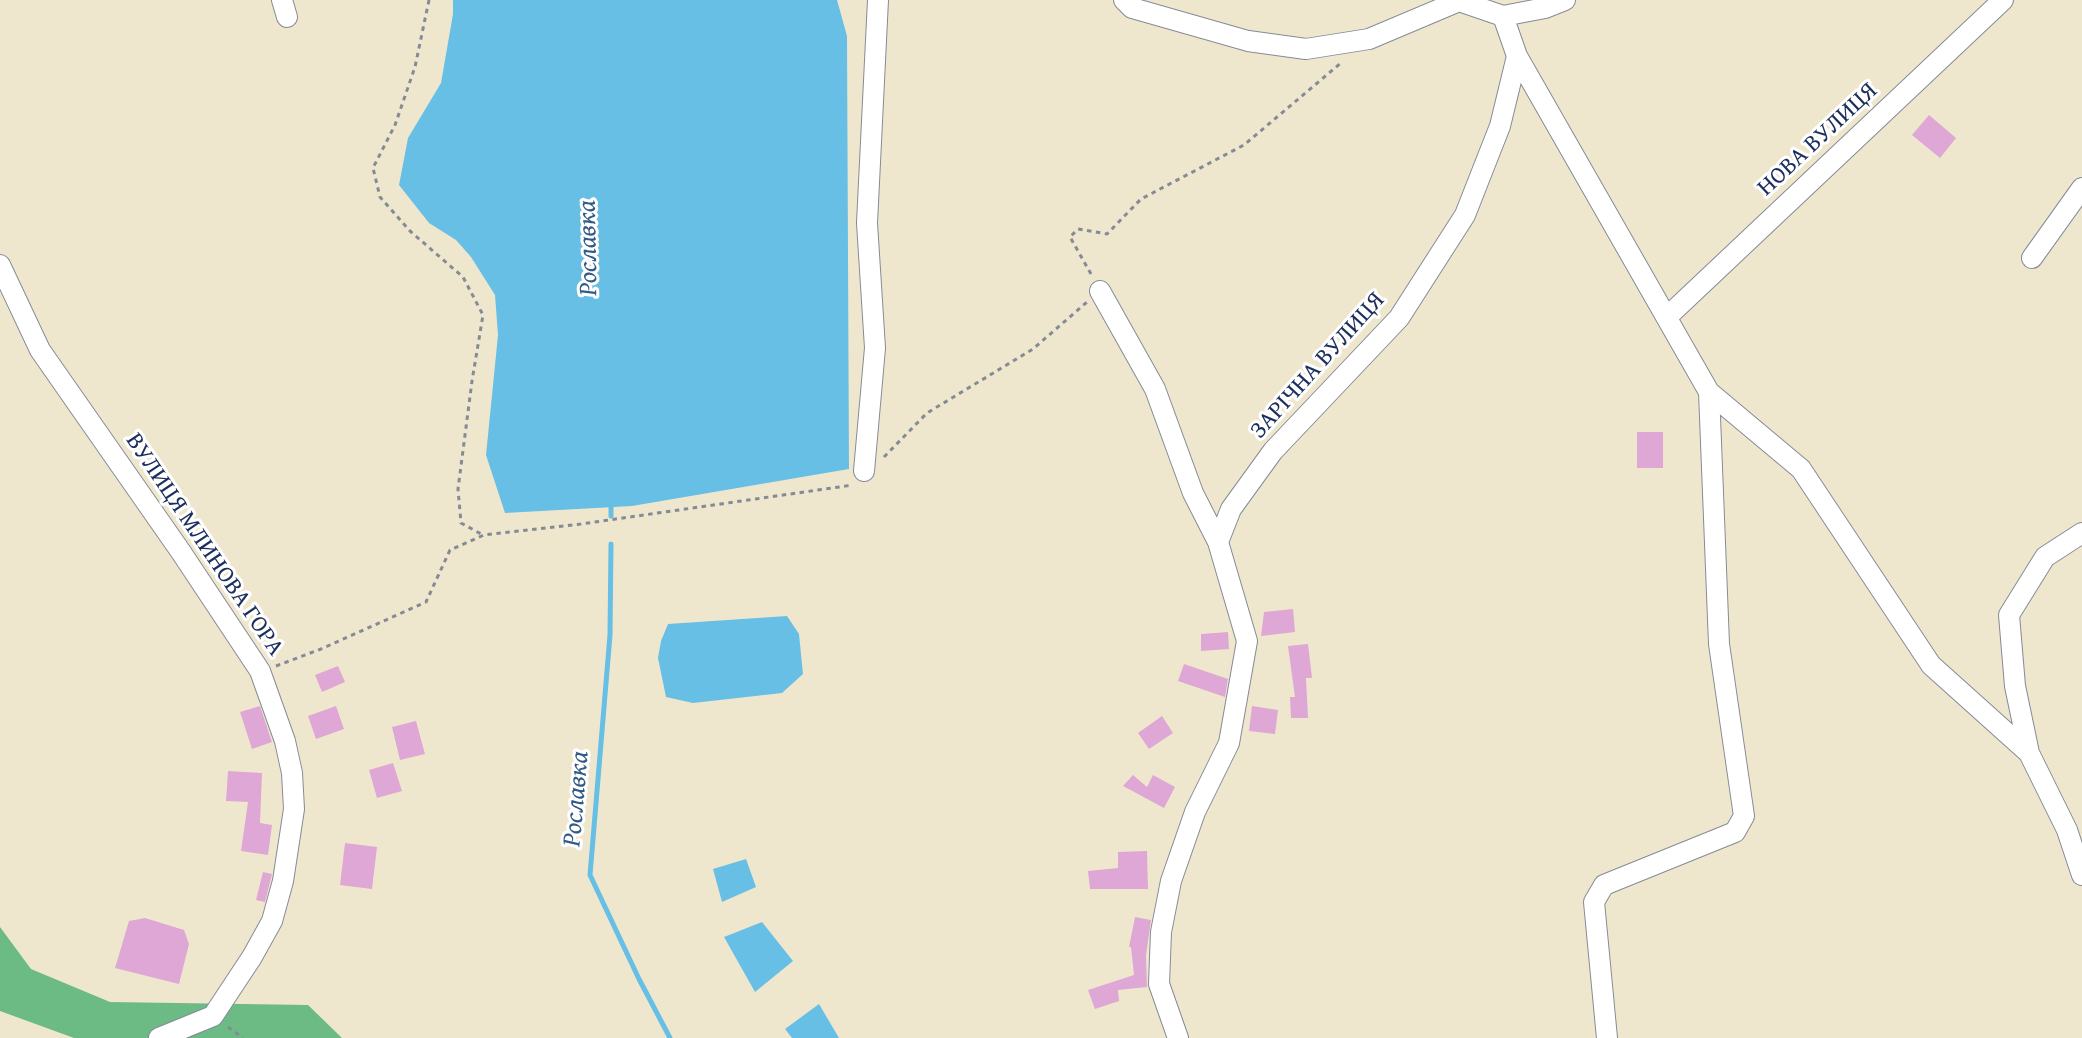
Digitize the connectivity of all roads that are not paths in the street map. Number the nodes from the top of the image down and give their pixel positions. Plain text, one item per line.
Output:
1 (878, 0) edge
2 (1124, 0) edge
3 (1459, 0) edge
4 (1565, 0) edge
5 (2003, 0) edge
6 (1503, 16) junction
7 (1516, 56) junction
8 (2082, 188) edge
9 (2032, 258) dead end
10 (0, 265) edge
11 (1100, 291) road end
12 (1667, 316) junction
13 (1709, 392) junction
14 (864, 471) road end
15 (2082, 534) edge
16 (1218, 542) junction
17 (2029, 753) junction
18 (2082, 875) edge
19 (159, 1038) edge
20 (1178, 1038) edge
21 (1607, 1038) edge

1 - 14 street
2 - 3 street
3 - 6 street
4 - 6 street
5 - 12 street, НОВА ВУЛИЦЯ
6 - 7 street
7 - 12 street
7 - 16 street, ЗАРІЧНА ВУЛИЦЯ
8 - 9 street
10 - 19 street, ВУЛИЦЯ МЛИНОВА ГОРА
11 - 16 street
12 - 13 street
13 - 17 street
13 - 21 street
15 - 17 street
16 - 20 street
17 - 18 street

